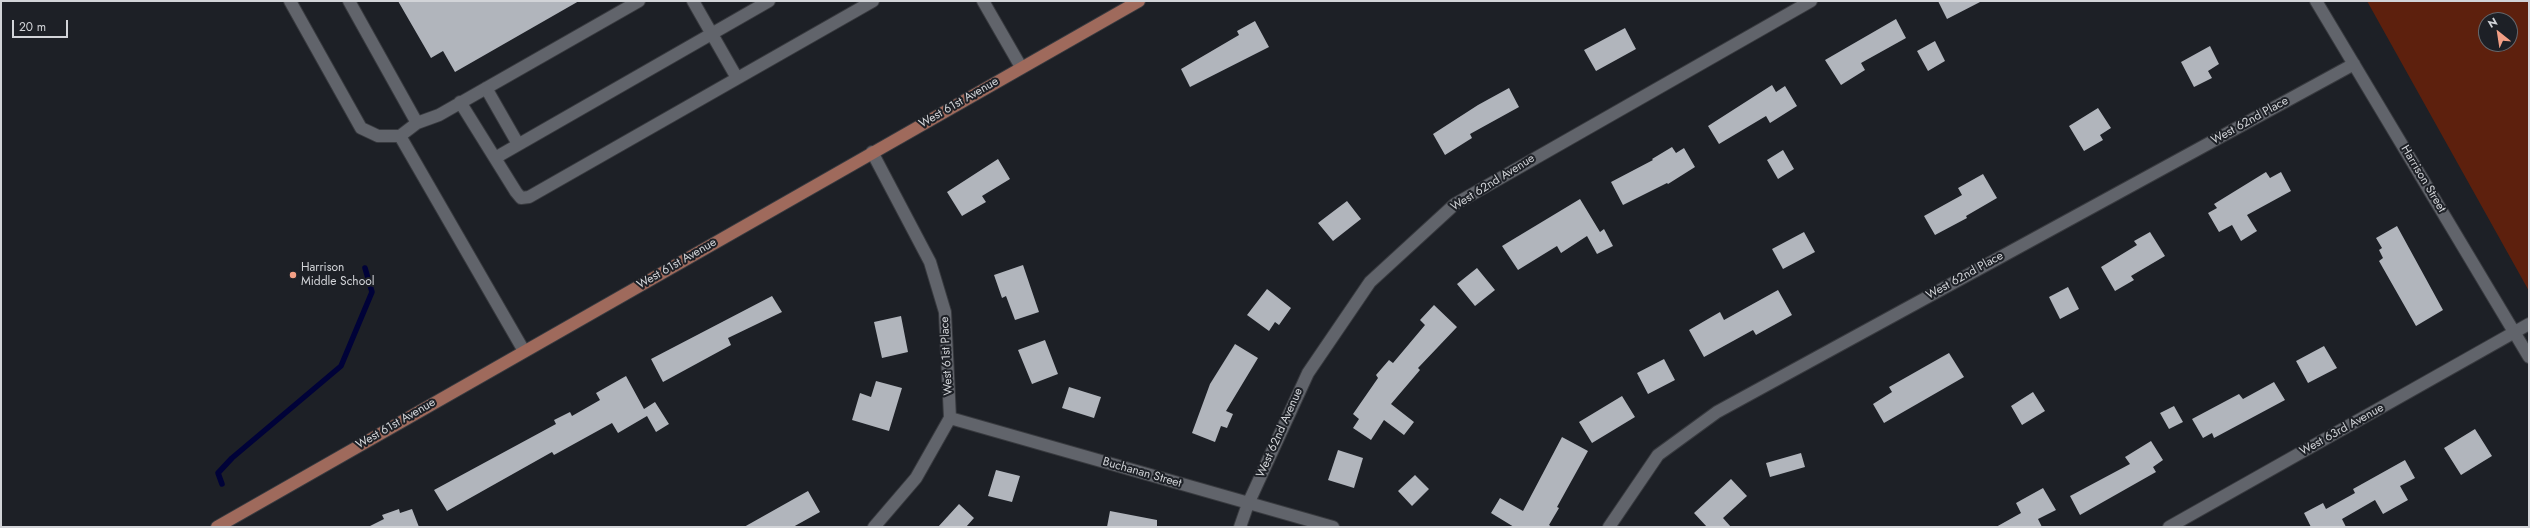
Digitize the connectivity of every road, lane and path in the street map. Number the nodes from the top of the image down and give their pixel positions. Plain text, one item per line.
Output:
1 (290, 1) edge
2 (349, 1) edge
3 (640, 1) edge
4 (692, 1) edge
5 (769, 1) edge
6 (873, 1) edge
7 (983, 1) edge
8 (1139, 1) edge
9 (1811, 1) edge
10 (2316, 1) edge
11 (712, 34) junction
12 (2354, 64) junction
13 (1021, 67) junction
14 (737, 78) junction
15 (486, 88) junction
16 (460, 102) junction
17 (417, 123) junction
18 (400, 136) junction
19 (518, 144) junction
20 (872, 152) junction
21 (495, 158) junction
22 (2529, 324) edge
23 (2515, 333) junction
24 (524, 351) junction
25 (2529, 357) edge
26 (950, 418) junction
27 (1248, 504) junction
28 (217, 527) edge
29 (874, 527) edge
30 (1240, 527) edge
31 (1333, 527) edge
32 (1610, 527) edge
33 (2170, 527) edge

1 - 18 street
2 - 17 street
3 - 15 street
4 - 11 street
5 - 11 street
6 - 14 street
7 - 13 street
8 - 13 main road, West 61st Avenue
9 - 27 street, West 62nd Avenue
10 - 12 street, Harrison Street
11 - 14 street
11 - 19 street
12 - 23 street, Harrison Street
12 - 32 street, West 62nd Place
13 - 20 main road, West 61st Avenue
14 - 21 street
15 - 16 street
15 - 19 street
16 - 17 street
16 - 21 street
17 - 18 street
18 - 24 street
19 - 21 street
20 - 24 main road, West 61st Avenue
20 - 26 street, West 61st Place
22 - 23 street, West 63rd Avenue
23 - 25 street, Harrison Street
23 - 33 street, West 63rd Avenue
24 - 28 main road, West 61st Avenue
26 - 27 street, Buchanan Street
26 - 29 street
27 - 30 street, West 62nd Avenue
27 - 31 street, Buchanan Street

